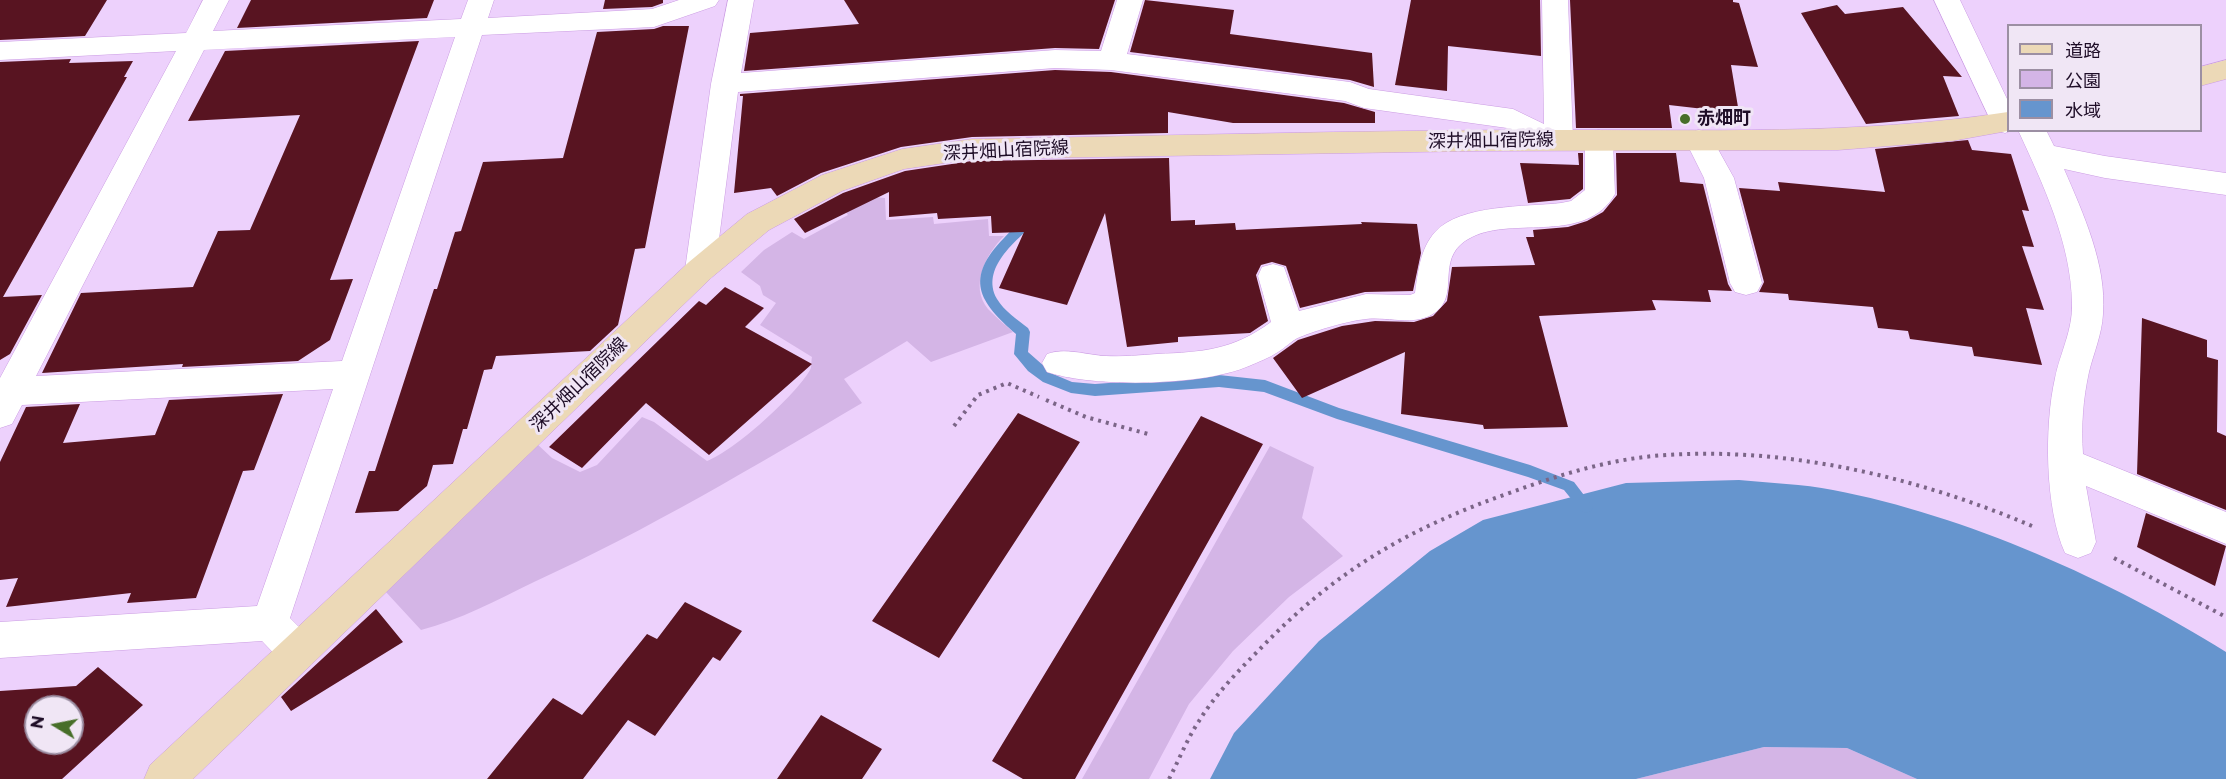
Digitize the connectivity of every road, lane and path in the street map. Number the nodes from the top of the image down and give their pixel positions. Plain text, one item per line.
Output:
1 (216, 0) edge
2 (706, 0) edge
3 (741, 0) edge
4 (1130, 0) edge
5 (1555, 0) edge
6 (1947, 0) edge
7 (476, 13) edge
8 (195, 41) junction
9 (0, 51) edge
10 (1111, 61) junction
11 (2226, 69) edge
12 (2202, 76) edge
13 (725, 84) junction
14 (2007, 106) edge
15 (2007, 132) edge
16 (2022, 132) edge
17 (1554, 140) junction
18 (1599, 140) junction
19 (1699, 140) junction
20 (2226, 184) edge
21 (700, 270) junction
22 (1273, 276) dead end
23 (1746, 283) dead end
24 (1288, 327) junction
25 (1058, 363) dead end
26 (354, 374) junction
27 (4, 399) edge
28 (954, 426) dead end
29 (1148, 434) dead end
30 (2065, 462) junction
31 (2226, 528) edge
32 (2078, 542) junction
33 (2226, 617) edge
34 (270, 623) junction
35 (0, 640) edge
36 (298, 652) junction
37 (169, 777) edge
38 (1169, 779) edge

1 - 8 street
2 - 7 street
3 - 13 street
4 - 10 street
5 - 17 street
6 - 14 street
7 - 8 street
7 - 26 street
8 - 9 street
8 - 27 street
10 - 13 street
10 - 17 street
11 - 12 main road
13 - 21 street
15 - 19 main road, 深井畑山宿院線
16 - 20 street
16 - 30 street
17 - 18 main road, 深井畑山宿院線
17 - 21 main road, 深井畑山宿院線
18 - 19 main road, 深井畑山宿院線
18 - 24 street
19 - 23 street
21 - 36 main road, 深井畑山宿院線
22 - 24 street
24 - 25 street
26 - 27 street
26 - 34 street
28 - 29 path
30 - 31 street
30 - 32 street
32 - 33 path
32 - 38 path
34 - 35 street
34 - 36 street
36 - 37 main road, 深井畑山宿院線

